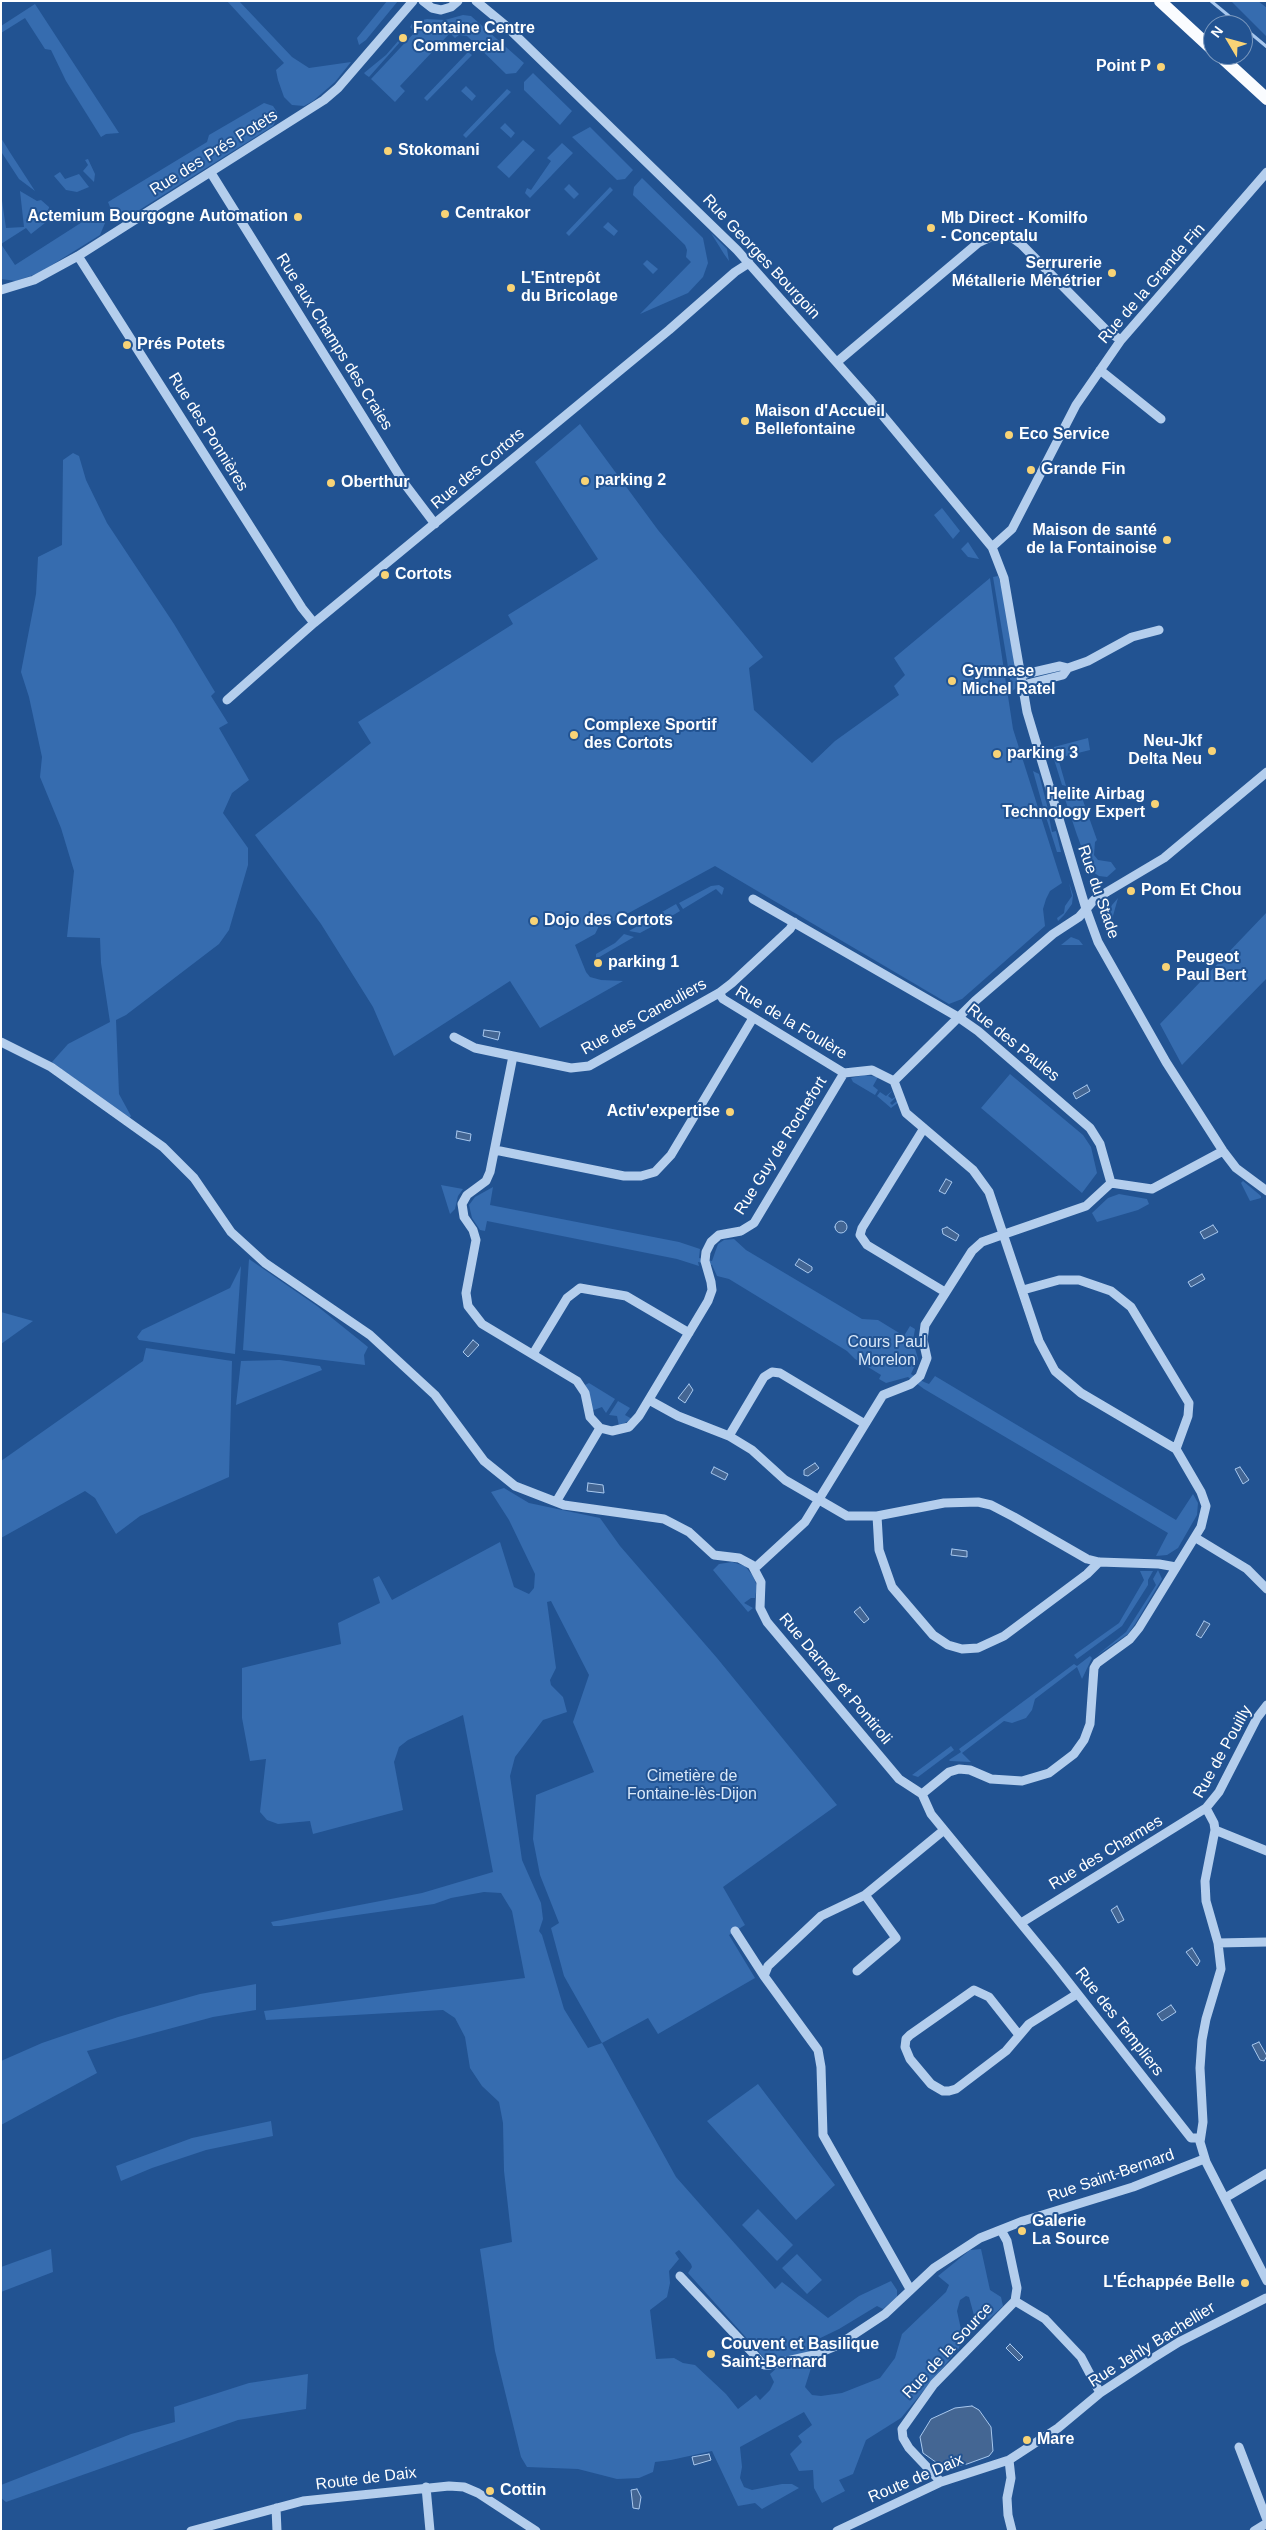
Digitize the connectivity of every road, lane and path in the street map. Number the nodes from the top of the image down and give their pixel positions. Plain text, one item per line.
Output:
1 (413, 1) edge
2 (424, 1) edge
3 (458, 1) edge
4 (476, 1) edge
5 (1160, 1) edge
6 (1203, 41) edge
7 (1230, 65) edge
8 (1267, 99) edge
9 (1267, 172) edge
10 (211, 173) junction
11 (78, 256) junction
12 (749, 263) junction
13 (1, 290) edge
14 (1121, 340) junction
15 (837, 362) junction
16 (1100, 370) junction
17 (1161, 419) dead end
18 (435, 524) junction
19 (992, 548) junction
20 (997, 558) joint
21 (314, 622) junction
22 (1158, 630) dead end
23 (1022, 680) junction
24 (227, 700) dead end
25 (1267, 772) edge
26 (754, 899) dead end
27 (1086, 909) junction
28 (794, 922) junction
29 (719, 993) junction
30 (958, 1016) junction
31 (753, 1018) junction
32 (454, 1037) dead end
33 (1, 1042) edge
34 (513, 1056) junction
35 (844, 1073) junction
36 (894, 1081) junction
37 (924, 1128) junction
38 (494, 1150) junction
39 (1223, 1151) junction
40 (1111, 1183) junction
41 (1267, 1191) edge
42 (1004, 1233) junction
43 (1023, 1290) junction
44 (945, 1292) junction
45 (689, 1332) junction
46 (533, 1354) junction
47 (649, 1400) junction
48 (864, 1424) junction
49 (600, 1428) junction
50 (729, 1436) junction
51 (1176, 1449) junction
52 (819, 1500) junction
53 (556, 1502) junction
54 (877, 1516) junction
55 (1196, 1538) junction
56 (1099, 1562) junction
57 (1176, 1567) junction
58 (755, 1568) junction
59 (1267, 1589) edge
60 (1267, 1705) edge
61 (922, 1794) junction
62 (1206, 1808) junction
63 (944, 1830) junction
64 (1215, 1830) junction
65 (1267, 1851) edge
66 (865, 1895) junction
67 (1021, 1923) junction
68 (735, 1931) dead end
69 (1267, 1942) edge
70 (1218, 1943) junction
71 (857, 1970) dead end
72 (764, 1976) junction
73 (1077, 1994) junction
74 (1020, 2035) junction
75 (1199, 2138) junction
76 (1204, 2159) junction
77 (1267, 2172) edge
78 (1225, 2198) junction
79 (1001, 2230) junction
80 (680, 2276) dead end
81 (1267, 2281) edge
82 (910, 2289) junction
83 (1266, 2296) edge
84 (1015, 2301) junction
85 (1100, 2393) junction
86 (1239, 2447) dead end
87 (1009, 2460) junction
88 (941, 2482) junction
89 (426, 2487) junction
90 (276, 2508) junction
91 (1267, 2520) edge
92 (1267, 2524) edge
93 (191, 2531) edge
94 (277, 2531) edge
95 (430, 2531) edge
96 (536, 2531) edge
97 (837, 2531) edge
98 (1012, 2531) edge
99 (1254, 2531) edge

1 - 10 street, Rue des Prés Potets
2 - 3 street
4 - 12 street, Rue Georges Bourgoin
5 - 6 main road
7 - 8 main road
9 - 14 street, Rue de la Grande Fin
10 - 11 street, Rue des Prés Potets
10 - 18 street, Rue aux Champs des Craies
11 - 13 street, Rue des Prés Potets
11 - 21 street, Rue des Ponnières
12 - 15 street, Rue Georges Bourgoin
12 - 18 street, Rue des Cortots
14 - 15 street
14 - 16 street, Rue de la Grande Fin
15 - 19 street, Rue Georges Bourgoin
16 - 17 street
16 - 19 street, Rue de la Grande Fin
18 - 21 street, Rue des Cortots
19 - 20 street, Rue Georges Bourgoin
20 - 23 street, Rue du Stade
21 - 24 street, Rue des Cortots
22 - 23 street
23 - 27 street, Rue du Stade
25 - 27 street
26 - 28 street, Rue des Paules
27 - 30 street
27 - 39 street, Rue du Stade
28 - 29 street, Rue des Caneuliers
28 - 30 street, Rue des Paules
29 - 31 street, Rue de la Foulère
29 - 34 street, Rue des Caneuliers
30 - 36 street
30 - 40 street, Rue des Paules
31 - 35 street, Rue de la Foulère
31 - 38 street
32 - 34 street, Rue des Caneuliers
33 - 53 street
34 - 38 street
35 - 36 street, Rue de la Foulère
35 - 45 street, Rue Guy de Rochefort
36 - 37 street
37 - 42 street
37 - 44 street
38 - 46 street
39 - 40 street
39 - 41 street, Rue du Stade
40 - 42 street
42 - 43 street
42 - 44 street
43 - 51 street
43 - 51 street
44 - 48 street
45 - 46 street
45 - 47 street, Rue Guy de Rochefort
46 - 49 street
47 - 49 street, Rue Guy de Rochefort
47 - 50 street
48 - 50 street
48 - 52 street
49 - 53 street
50 - 52 street
51 - 55 street
52 - 54 street
52 - 58 street
53 - 58 street
54 - 56 street
54 - 56 street
55 - 57 street
55 - 59 street
56 - 57 street
57 - 61 street
58 - 61 street, Rue Darney et Pontiroli
60 - 62 street, Rue de Pouilly
61 - 63 street, Rue des Templiers
62 - 64 street, Rue de Pouilly
62 - 67 street, Rue des Charmes
63 - 66 street
63 - 67 street, Rue des Templiers
64 - 65 street
64 - 70 street
66 - 71 street
66 - 72 street
67 - 73 street, Rue des Templiers
68 - 72 street
69 - 70 street
70 - 75 street
72 - 82 street
73 - 74 street
73 - 75 street, Rue des Templiers
74 - 74 street
75 - 76 street
76 - 78 street
76 - 79 street, Rue Saint-Bernard
77 - 78 street
78 - 81 street
79 - 82 street, Rue Saint-Bernard
79 - 84 street, Rue de la Source
80 - 82 street, Rue Saint-Bernard
83 - 85 street, Rue Jehly Bachellier
84 - 85 street
84 - 88 street, Rue de la Source
85 - 87 street, Rue Jehly Bachellier
86 - 91 street
87 - 88 street, Route de Daix
87 - 98 street
88 - 97 street, Route de Daix
89 - 90 street, Route de Daix
89 - 95 street
89 - 96 street, Route de Daix
90 - 93 street, Route de Daix
90 - 94 street
92 - 99 street

